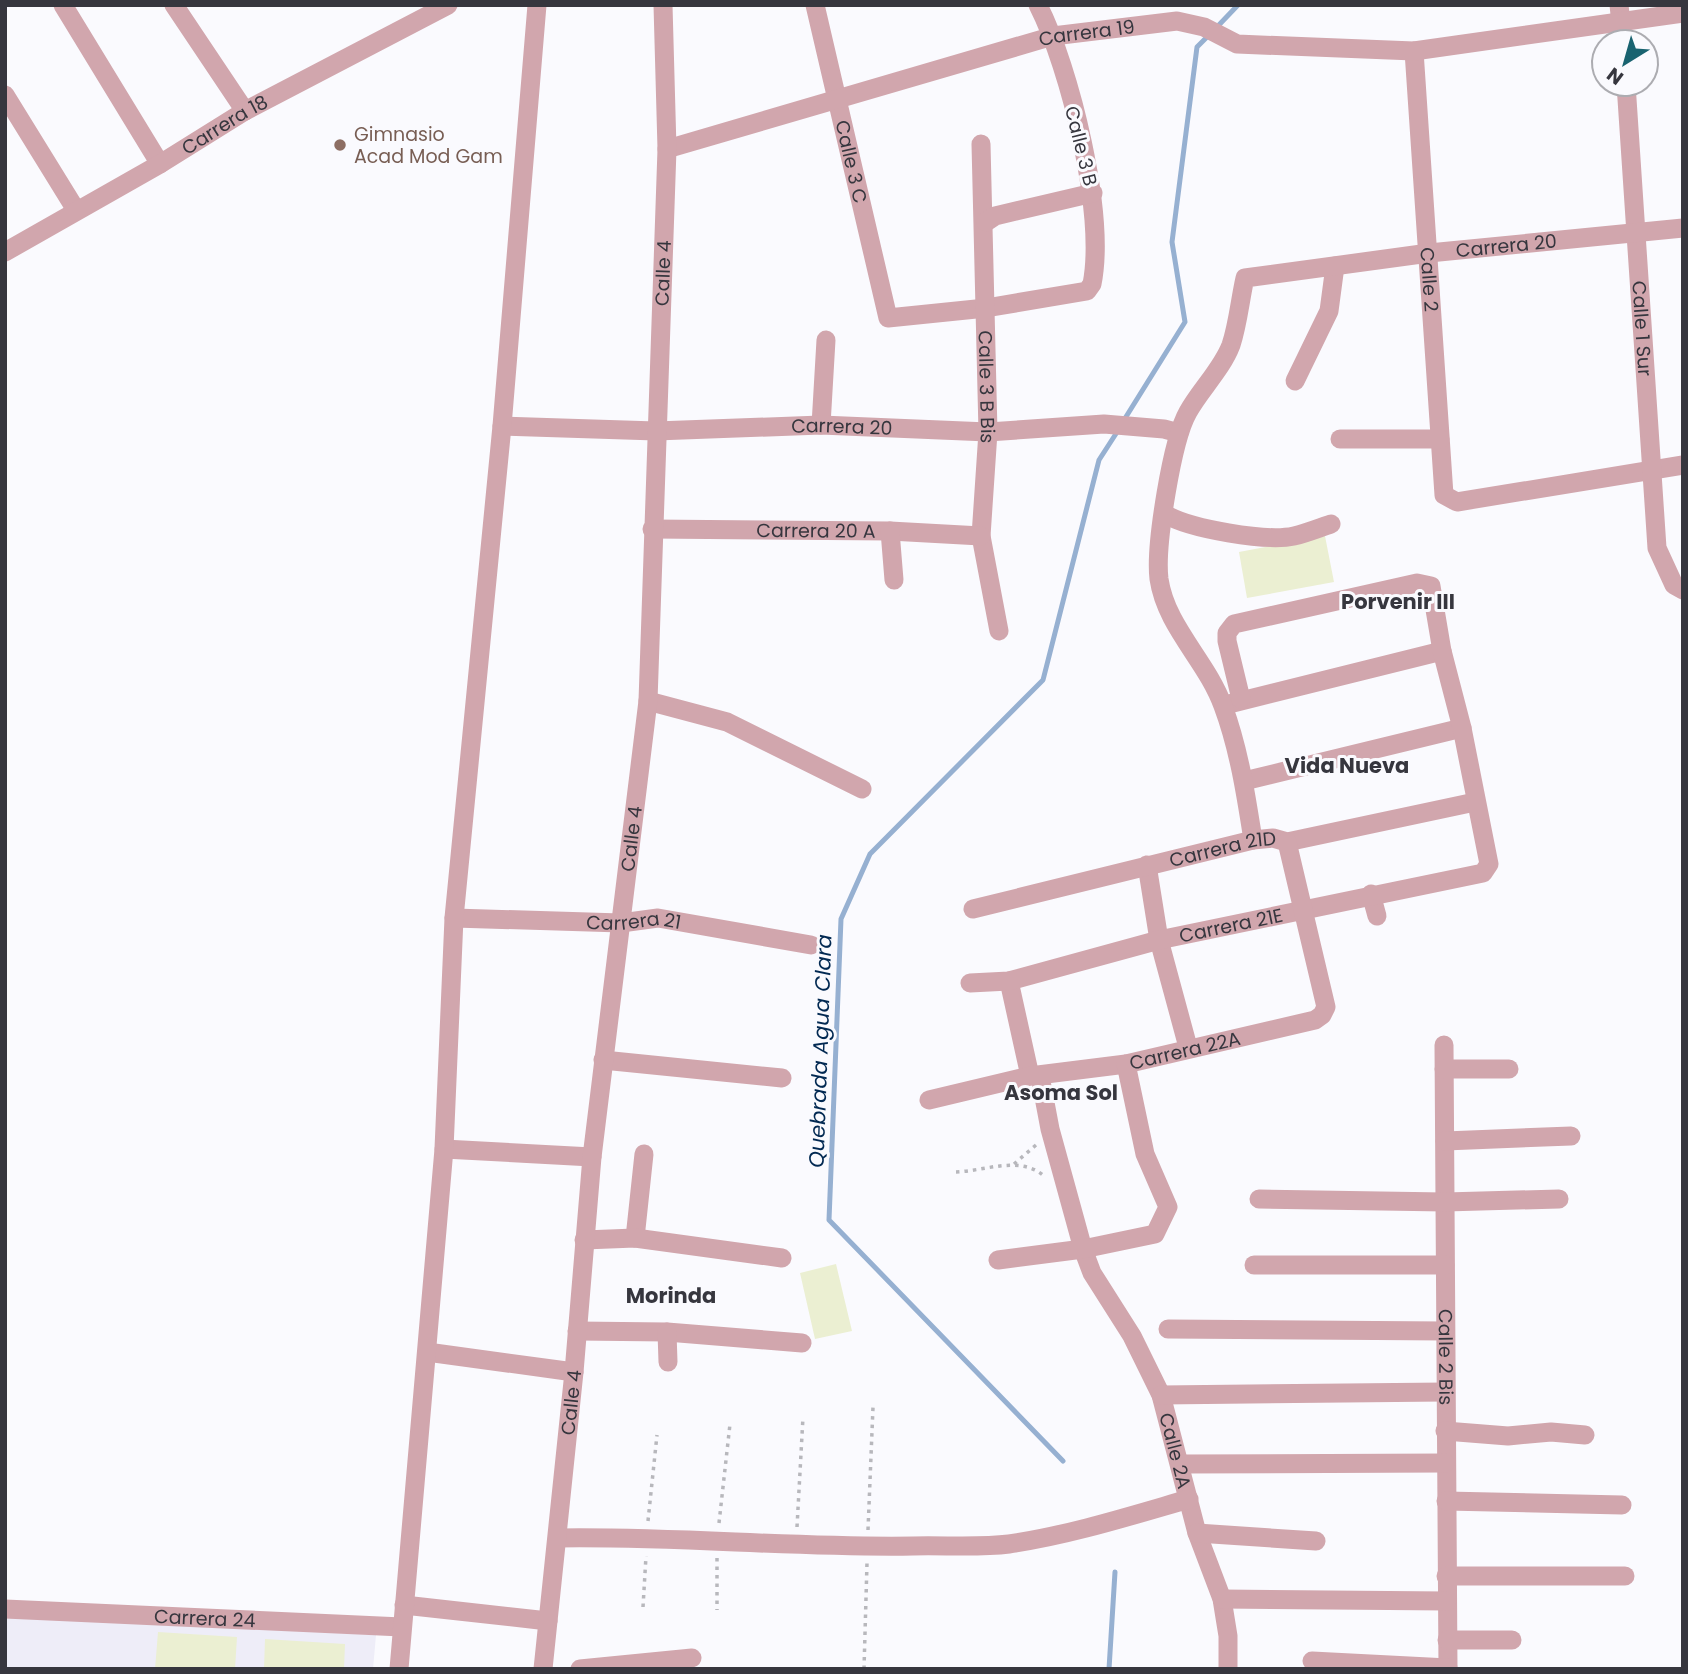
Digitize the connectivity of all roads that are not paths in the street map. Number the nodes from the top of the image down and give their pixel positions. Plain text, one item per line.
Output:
1 (63, 5) edge
2 (174, 5) edge
3 (448, 5) edge
4 (537, 5) edge
5 (663, 5) edge
6 (815, 5) edge
7 (1038, 5) edge
8 (1620, 13) edge
9 (1683, 13) edge
10 (1053, 36) junction
11 (1414, 51) junction
12 (5, 94) edge
13 (1627, 98) edge
14 (836, 99) junction
15 (245, 111) junction
16 (982, 144) dead end
17 (667, 149) junction
18 (160, 164) junction
19 (1093, 193) junction
20 (76, 210) junction
21 (986, 222) junction
22 (1683, 228) edge
23 (1637, 233) junction
24 (5, 252) edge
25 (1429, 253) junction
26 (1335, 266) junction
27 (986, 308) junction
28 (826, 340) dead end
29 (1295, 381) dead end
30 (821, 425) junction
31 (502, 426) junction
32 (656, 431) junction
33 (1172, 431) junction
34 (988, 432) junction
35 (1340, 439) dead end
36 (1440, 439) junction
37 (1683, 465) edge
38 (1653, 471) junction
39 (1165, 514) junction
40 (1331, 524) dead end
41 (652, 529) junction
42 (890, 531) junction
43 (981, 536) junction
44 (894, 580) dead end
45 (1683, 590) edge
46 (999, 631) dead end
47 (1442, 651) junction
48 (648, 701) junction
49 (1232, 702) junction
50 (1462, 728) junction
51 (1244, 781) junction
52 (862, 789) dead end
53 (1475, 802) junction
54 (1253, 840) junction
55 (1287, 842) junction
56 (1147, 865) junction
57 (1371, 894) junction
58 (973, 909) dead end
59 (1302, 909) junction
60 (1377, 916) dead end
61 (454, 918) junction
62 (621, 923) junction
63 (1159, 940) junction
64 (811, 945) dead end
65 (1009, 981) junction
66 (970, 983) dead end
67 (1444, 1045) dead end
68 (1188, 1047) junction
69 (603, 1060) junction
70 (1126, 1064) junction
71 (1444, 1069) junction
72 (1509, 1069) dead end
73 (1035, 1076) junction
74 (782, 1078) dead end
75 (929, 1100) dead end
76 (1571, 1136) dead end
77 (1445, 1141) junction
78 (443, 1149) junction
79 (643, 1154) dead end
80 (592, 1157) junction
81 (1259, 1199) dead end
82 (1559, 1199) dead end
83 (1445, 1202) junction
84 (635, 1238) junction
85 (584, 1240) junction
86 (1083, 1250) junction
87 (782, 1258) dead end
88 (998, 1260) dead end
89 (1254, 1265) dead end
90 (1445, 1265) junction
91 (1168, 1329) dead end
92 (577, 1331) junction
93 (1445, 1331) junction
94 (667, 1332) junction
95 (802, 1343) dead end
96 (427, 1352) junction
97 (668, 1362) dead end
98 (574, 1372) junction
99 (1445, 1392) junction
100 (1161, 1395) junction
101 (1445, 1431) junction
102 (1584, 1435) dead end
103 (1445, 1463) junction
104 (1181, 1464) junction
105 (1189, 1499) junction
106 (1446, 1501) junction
107 (1622, 1505) dead end
108 (1197, 1533) junction
109 (558, 1538) junction
110 (1316, 1542) dead end
111 (1446, 1576) junction
112 (1625, 1576) dead end
113 (1222, 1599) junction
114 (1447, 1601) junction
115 (404, 1605) junction
116 (5, 1609) edge
117 (548, 1621) junction
118 (402, 1627) junction
119 (1447, 1640) junction
120 (1511, 1640) dead end
121 (692, 1658) dead end
122 (1312, 1661) dead end
123 (1448, 1668) edge
124 (399, 1669) edge
125 (543, 1669) edge
126 (580, 1669) edge
127 (1228, 1669) edge

1 - 18 street
2 - 15 street
3 - 15 street, Carrera 18
4 - 31 street
5 - 17 street, Calle 4
6 - 14 street, Calle 3 C
7 - 10 street, Calle 3 B
8 - 9 street, Carrera 19
8 - 11 street, Carrera 19
10 - 11 street, Carrera 19
10 - 14 street, Carrera 19
10 - 19 street, Calle 3 B
11 - 25 street, Calle 2
12 - 20 street
13 - 23 street, Calle 1 Sur
14 - 17 street, Carrera 19
14 - 27 street, Calle 3 C
15 - 18 street, Carrera 18
16 - 21 street, Calle 3 B Bis
17 - 32 street, Calle 4
18 - 20 street, Carrera 18
19 - 21 street
19 - 27 street, Calle 3 B
20 - 24 street, Carrera 18
21 - 27 street, Calle 3 B Bis
22 - 23 street, Carrera 20
23 - 25 street, Carrera 20
23 - 38 street, Calle 1 Sur
25 - 26 street, Carrera 20
25 - 36 street, Calle 2
26 - 29 street
26 - 33 street, Carrera 20
27 - 34 street, Calle 3 B Bis
28 - 30 street
30 - 32 street, Carrera 20
30 - 34 street, Carrera 20
31 - 32 street, Carrera 20
31 - 61 street
32 - 41 street, Calle 4
33 - 34 street, Carrera 20
33 - 39 street
34 - 43 street, Calle 3 B Bis
35 - 36 street
36 - 38 street, Calle 2
37 - 38 street
38 - 45 street, Calle 1 Sur
39 - 40 street
39 - 49 street
41 - 42 street, Carrera 20 A
41 - 48 street, Calle 4
42 - 43 street, Carrera 20 A
42 - 44 street
43 - 46 street, Calle 3 B Bis
47 - 49 street
47 - 49 street
47 - 50 street
48 - 52 street
48 - 62 street, Calle 4
49 - 51 street
50 - 51 street
50 - 53 street
51 - 54 street
53 - 55 street, Carrera 21D
53 - 57 street, Carrera 21E
54 - 55 street, Carrera 21D
54 - 56 street, Carrera 21D
55 - 59 street
56 - 58 street, Carrera 21D
56 - 63 street
57 - 59 street, Carrera 21E
57 - 60 street
59 - 63 street, Carrera 21E
59 - 68 street, Carrera 22A
61 - 62 street, Carrera 21
61 - 78 street
62 - 64 street, Carrera 21
62 - 69 street, Calle 4
63 - 65 street, Carrera 21E
63 - 68 street
65 - 66 street, Carrera 21E
65 - 73 street, Calle 2A
67 - 71 street, Calle 2 Bis
68 - 70 street, Carrera 22A
69 - 74 street
69 - 80 street, Calle 4
70 - 73 street, Carrera 22A
70 - 86 street
71 - 72 street
71 - 77 street, Calle 2 Bis
73 - 75 street, Carrera 22A
73 - 86 street, Calle 2A
76 - 77 street
77 - 83 street, Calle 2 Bis
78 - 80 street
78 - 96 street
79 - 84 street
80 - 85 street, Calle 4
81 - 83 street
82 - 83 street
83 - 90 street, Calle 2 Bis
84 - 85 street
84 - 87 street
85 - 92 street, Calle 4
86 - 88 street
86 - 100 street, Calle 2A
89 - 90 street
90 - 93 street, Calle 2 Bis
91 - 93 street
92 - 94 street
92 - 98 street, Calle 4
93 - 99 street, Calle 2 Bis
94 - 95 street
94 - 97 street
96 - 98 street
96 - 115 street
98 - 109 street, Calle 4
99 - 100 street
99 - 101 street, Calle 2 Bis
100 - 104 street, Calle 2A
101 - 102 street
101 - 103 street, Calle 2 Bis
103 - 104 street
103 - 106 street, Calle 2 Bis
104 - 105 street, Calle 2A
105 - 108 street, Calle 2A
105 - 109 street
106 - 107 street
106 - 111 street, Calle 2 Bis
108 - 110 street
108 - 113 street, Calle 2A
109 - 117 street, Calle 4
111 - 112 street
111 - 114 street, Calle 2 Bis
113 - 114 street
113 - 127 street, Calle 2A
114 - 119 street, Calle 2 Bis
115 - 117 street
115 - 118 street
116 - 118 street, Carrera 24
117 - 125 street, Calle 4
118 - 124 street
119 - 120 street
119 - 123 street, Calle 2 Bis
121 - 126 street
122 - 123 street

